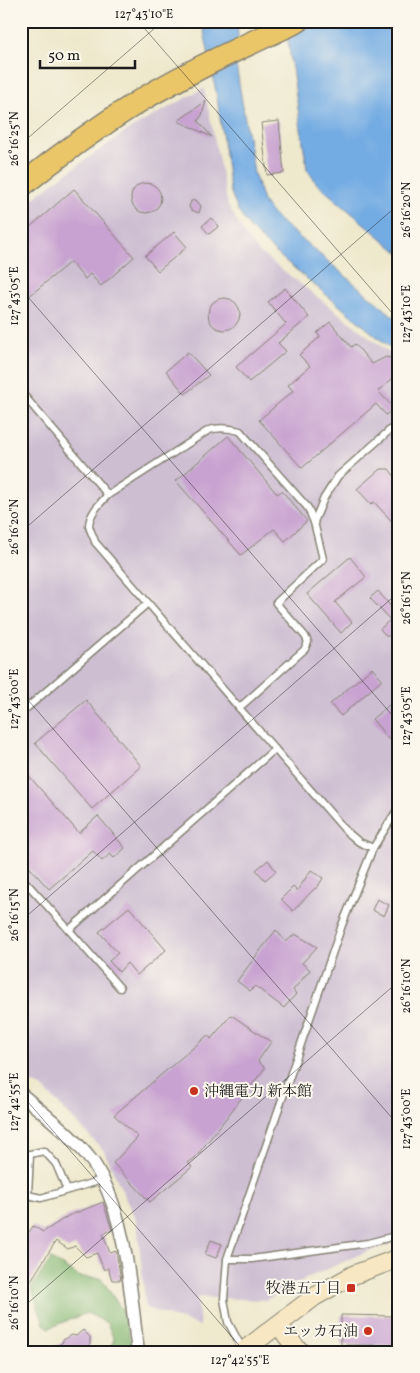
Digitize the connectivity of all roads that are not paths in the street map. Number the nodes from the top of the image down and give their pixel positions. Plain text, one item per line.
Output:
1 (298, 21) edge
2 (21, 186) edge
3 (21, 392) edge
4 (399, 422) edge
5 (108, 494) junction
6 (314, 522) junction
7 (148, 603) junction
8 (239, 708) junction
9 (21, 713) edge
10 (275, 749) junction
11 (399, 806) edge
12 (373, 848) junction
13 (21, 877) edge
14 (69, 930) junction
15 (120, 988) dead end
16 (21, 1094) edge
17 (102, 1180) junction
18 (67, 1190) junction
19 (399, 1235) edge
20 (399, 1258) edge
21 (228, 1259) junction
22 (278, 1325) junction
23 (138, 1352) edge
24 (243, 1352) edge
25 (302, 1352) edge

1 - 2 highway
3 - 5 lane
4 - 6 lane
5 - 6 lane
5 - 7 lane
6 - 8 lane
7 - 8 lane
7 - 9 lane
8 - 10 lane
10 - 12 lane
10 - 14 lane
11 - 12 lane
12 - 21 lane
13 - 14 lane
14 - 15 lane
16 - 17 street
17 - 18 lane
17 - 23 street
18 - 18 lane
19 - 21 lane
20 - 22 street
21 - 24 lane
22 - 24 street
22 - 25 street

